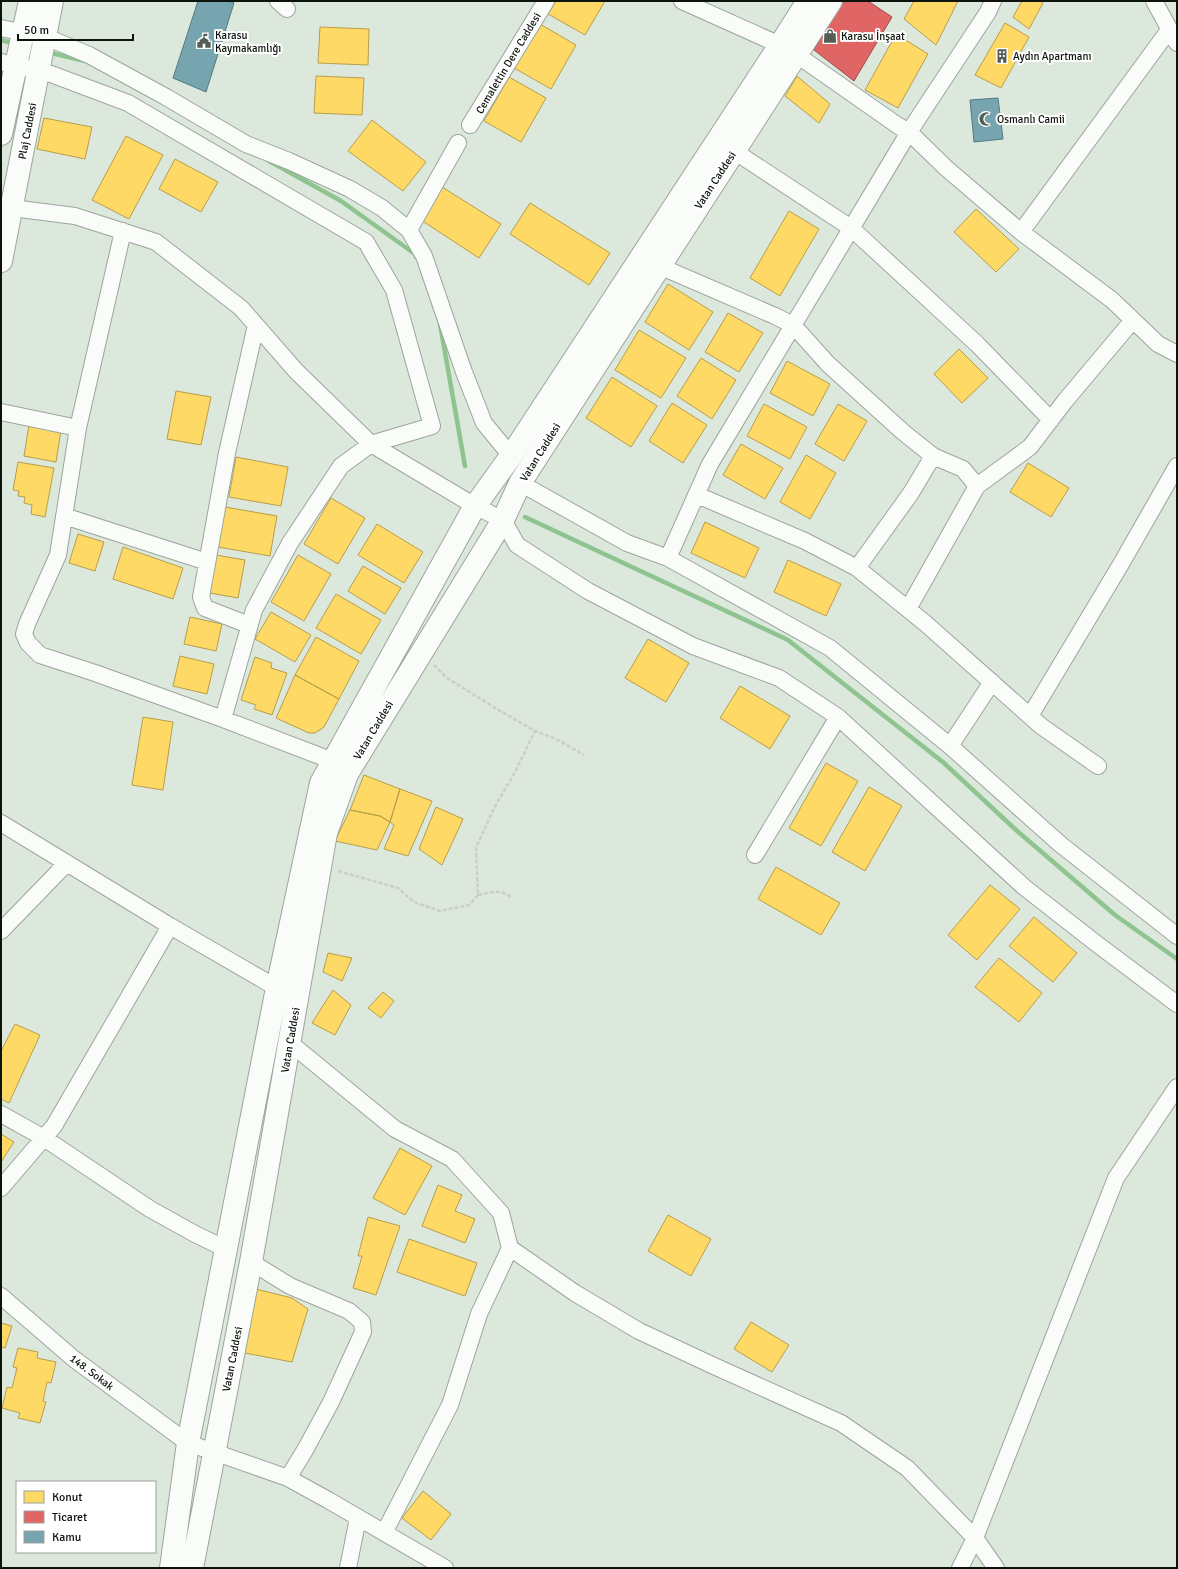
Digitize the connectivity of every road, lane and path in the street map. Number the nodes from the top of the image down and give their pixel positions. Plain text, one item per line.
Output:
1 (30, 1) edge
2 (52, 1) edge
3 (546, 1) edge
4 (682, 1) edge
5 (808, 1) edge
6 (831, 1) edge
7 (994, 1) edge
8 (1154, 1) edge
9 (1, 28) edge
10 (24, 32) junction
11 (1173, 36) edge
12 (46, 37) junction
13 (789, 50) junction
14 (9, 64) edge
15 (39, 71) junction
16 (470, 125) dead end
17 (909, 132) junction
18 (1, 134) edge
19 (458, 143) dead end
20 (734, 151) junction
21 (12, 208) junction
22 (851, 228) junction
23 (410, 230) junction
24 (123, 231) junction
25 (1021, 232) junction
26 (1, 261) edge
27 (659, 266) junction
28 (1133, 320) junction
29 (256, 325) junction
30 (793, 325) junction
31 (1177, 354) edge
32 (1, 412) edge
33 (1051, 420) junction
34 (78, 428) junction
35 (371, 444) junction
36 (511, 456) junction
37 (933, 456) junction
38 (1177, 466) edge
39 (520, 482) junction
40 (977, 486) junction
41 (697, 495) junction
42 (475, 506) junction
43 (64, 516) junction
44 (502, 520) junction
45 (668, 558) junction
46 (207, 562) junction
47 (858, 568) junction
48 (908, 609) junction
49 (249, 625) junction
50 (421, 652) junction
51 (992, 682) junction
52 (1030, 716) junction
53 (838, 717) junction
54 (224, 719) junction
55 (535, 731) junction
56 (950, 746) junction
57 (584, 755) dead end
58 (334, 761) junction
59 (1098, 766) dead end
60 (1, 823) edge
61 (755, 855) dead end
62 (67, 863) junction
63 (320, 866) junction
64 (478, 895) junction
65 (511, 897) dead end
66 (170, 926) junction
67 (1, 931) edge
68 (1177, 936) edge
69 (277, 988) junction
70 (1177, 1004) edge
71 (290, 1043) junction
72 (1177, 1087) edge
73 (1, 1114) edge
74 (44, 1138) junction
75 (1, 1188) edge
76 (510, 1248) junction
77 (226, 1249) junction
78 (251, 1262) junction
79 (1, 1296) edge
80 (188, 1443) junction
81 (214, 1452) junction
82 (288, 1478) junction
83 (358, 1518) junction
84 (384, 1533) junction
85 (975, 1538) junction
86 (171, 1568) edge
87 (192, 1568) edge
88 (348, 1568) edge
89 (445, 1568) edge
90 (960, 1568) edge
91 (996, 1568) edge

1 - 10 main road
2 - 12 main road, Plaj Caddesi
3 - 16 street, Cemalettin Dere Caddesi
4 - 13 street
5 - 13 main road, Vatan Caddesi
6 - 13 main road, Vatan Caddesi
7 - 17 street
8 - 11 street
9 - 10 street
10 - 12 street
10 - 14 main road
11 - 25 street
12 - 15 main road, Plaj Caddesi
12 - 23 street
13 - 17 street
13 - 20 main road, Vatan Caddesi
13 - 36 main road, Vatan Caddesi
14 - 15 street
14 - 18 main road
15 - 21 main road, Plaj Caddesi
15 - 35 street
17 - 22 street
17 - 25 street
19 - 23 street
20 - 22 street
20 - 27 main road, Vatan Caddesi
21 - 24 street
21 - 26 main road, Plaj Caddesi
22 - 30 street
22 - 33 street
23 - 36 street
24 - 29 street
24 - 34 street
25 - 28 street
27 - 30 street
27 - 39 main road, Vatan Caddesi
28 - 31 street
28 - 33 street
29 - 35 street
29 - 46 street
30 - 37 street
30 - 41 street
32 - 34 street
33 - 40 street
34 - 43 street
35 - 42 street
35 - 49 street
36 - 42 main road, Vatan Caddesi
37 - 40 street
37 - 47 street
38 - 52 street
39 - 44 main road, Vatan Caddesi
39 - 45 street
40 - 48 street
41 - 45 street
41 - 47 street
42 - 44 street
42 - 58 main road, Vatan Caddesi
43 - 46 street
43 - 54 street
44 - 50 main road, Vatan Caddesi
44 - 53 street
45 - 56 street
46 - 49 street
47 - 48 street
48 - 51 street
49 - 54 street
50 - 55 path
50 - 63 main road, Vatan Caddesi
51 - 52 street
51 - 56 street
52 - 59 street
53 - 61 street
53 - 70 street
54 - 58 street
55 - 57 path
55 - 64 path
56 - 68 street
58 - 69 main road, Vatan Caddesi
60 - 62 street
62 - 66 street
62 - 67 street
63 - 64 path
63 - 71 main road, Vatan Caddesi
64 - 65 path
66 - 69 street
66 - 74 street
69 - 77 main road, Vatan Caddesi
71 - 76 street
71 - 78 main road, Vatan Caddesi
72 - 85 street
73 - 74 street
74 - 75 street
74 - 77 street
76 - 84 street
76 - 85 street
77 - 80 main road, Vatan Caddesi
78 - 81 main road, Vatan Caddesi
78 - 82 street
79 - 80 street, 148. Sokak
80 - 81 street, 148. Sokak
80 - 86 main road, Vatan Caddesi
81 - 82 street, 148. Sokak
81 - 87 main road, Vatan Caddesi
82 - 83 street, 148. Sokak
83 - 84 street, 148. Sokak
83 - 88 street
84 - 89 street, 148. Sokak
85 - 90 street
85 - 91 street

